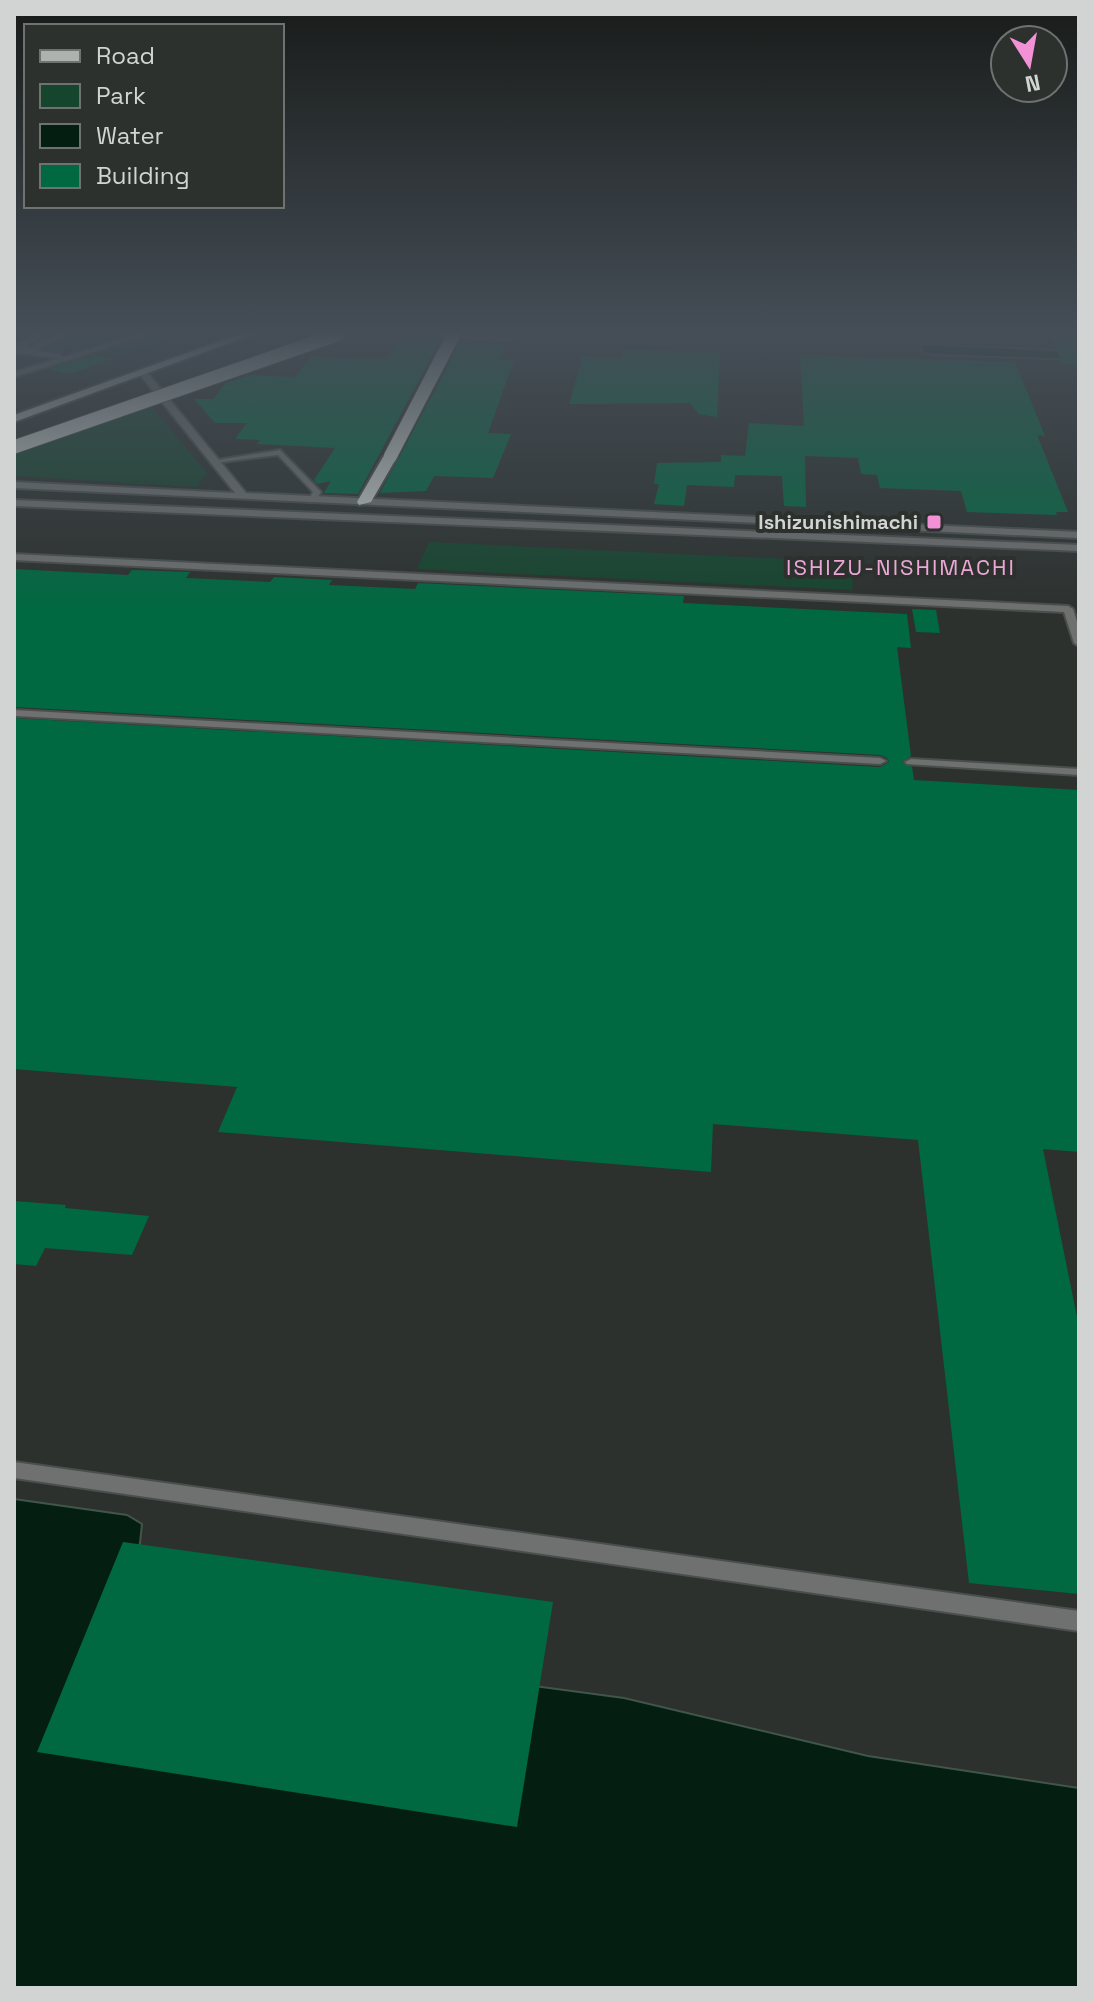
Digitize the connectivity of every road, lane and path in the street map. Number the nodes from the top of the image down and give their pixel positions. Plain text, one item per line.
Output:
1 (45, 427) edge
2 (70, 427) edge
3 (188, 427) edge
4 (405, 427) edge
5 (14, 438) edge
6 (14, 447) edge
7 (215, 461) junction
8 (14, 485) edge
9 (244, 497) junction
10 (312, 500) junction
11 (14, 503) edge
12 (360, 509) junction
13 (212, 510) junction
14 (14, 514) edge
15 (1079, 535) edge
16 (1079, 548) edge
17 (14, 557) edge
18 (1079, 643) edge
19 (16, 713) dead end
20 (880, 761) dead end
21 (911, 762) dead end
22 (1079, 772) edge
23 (14, 1470) edge
24 (1079, 1621) edge

1 - 5 highway
2 - 6 highway, bridge
3 - 7 street
4 - 12 highway, bridge
7 - 9 street
7 - 10 lane
8 - 9 street
9 - 10 street
10 - 12 street
11 - 13 street
12 - 13 street
12 - 15 street
12 - 16 street
13 - 14 street
17 - 18 lane
19 - 20 lane
21 - 22 lane
23 - 24 lane

